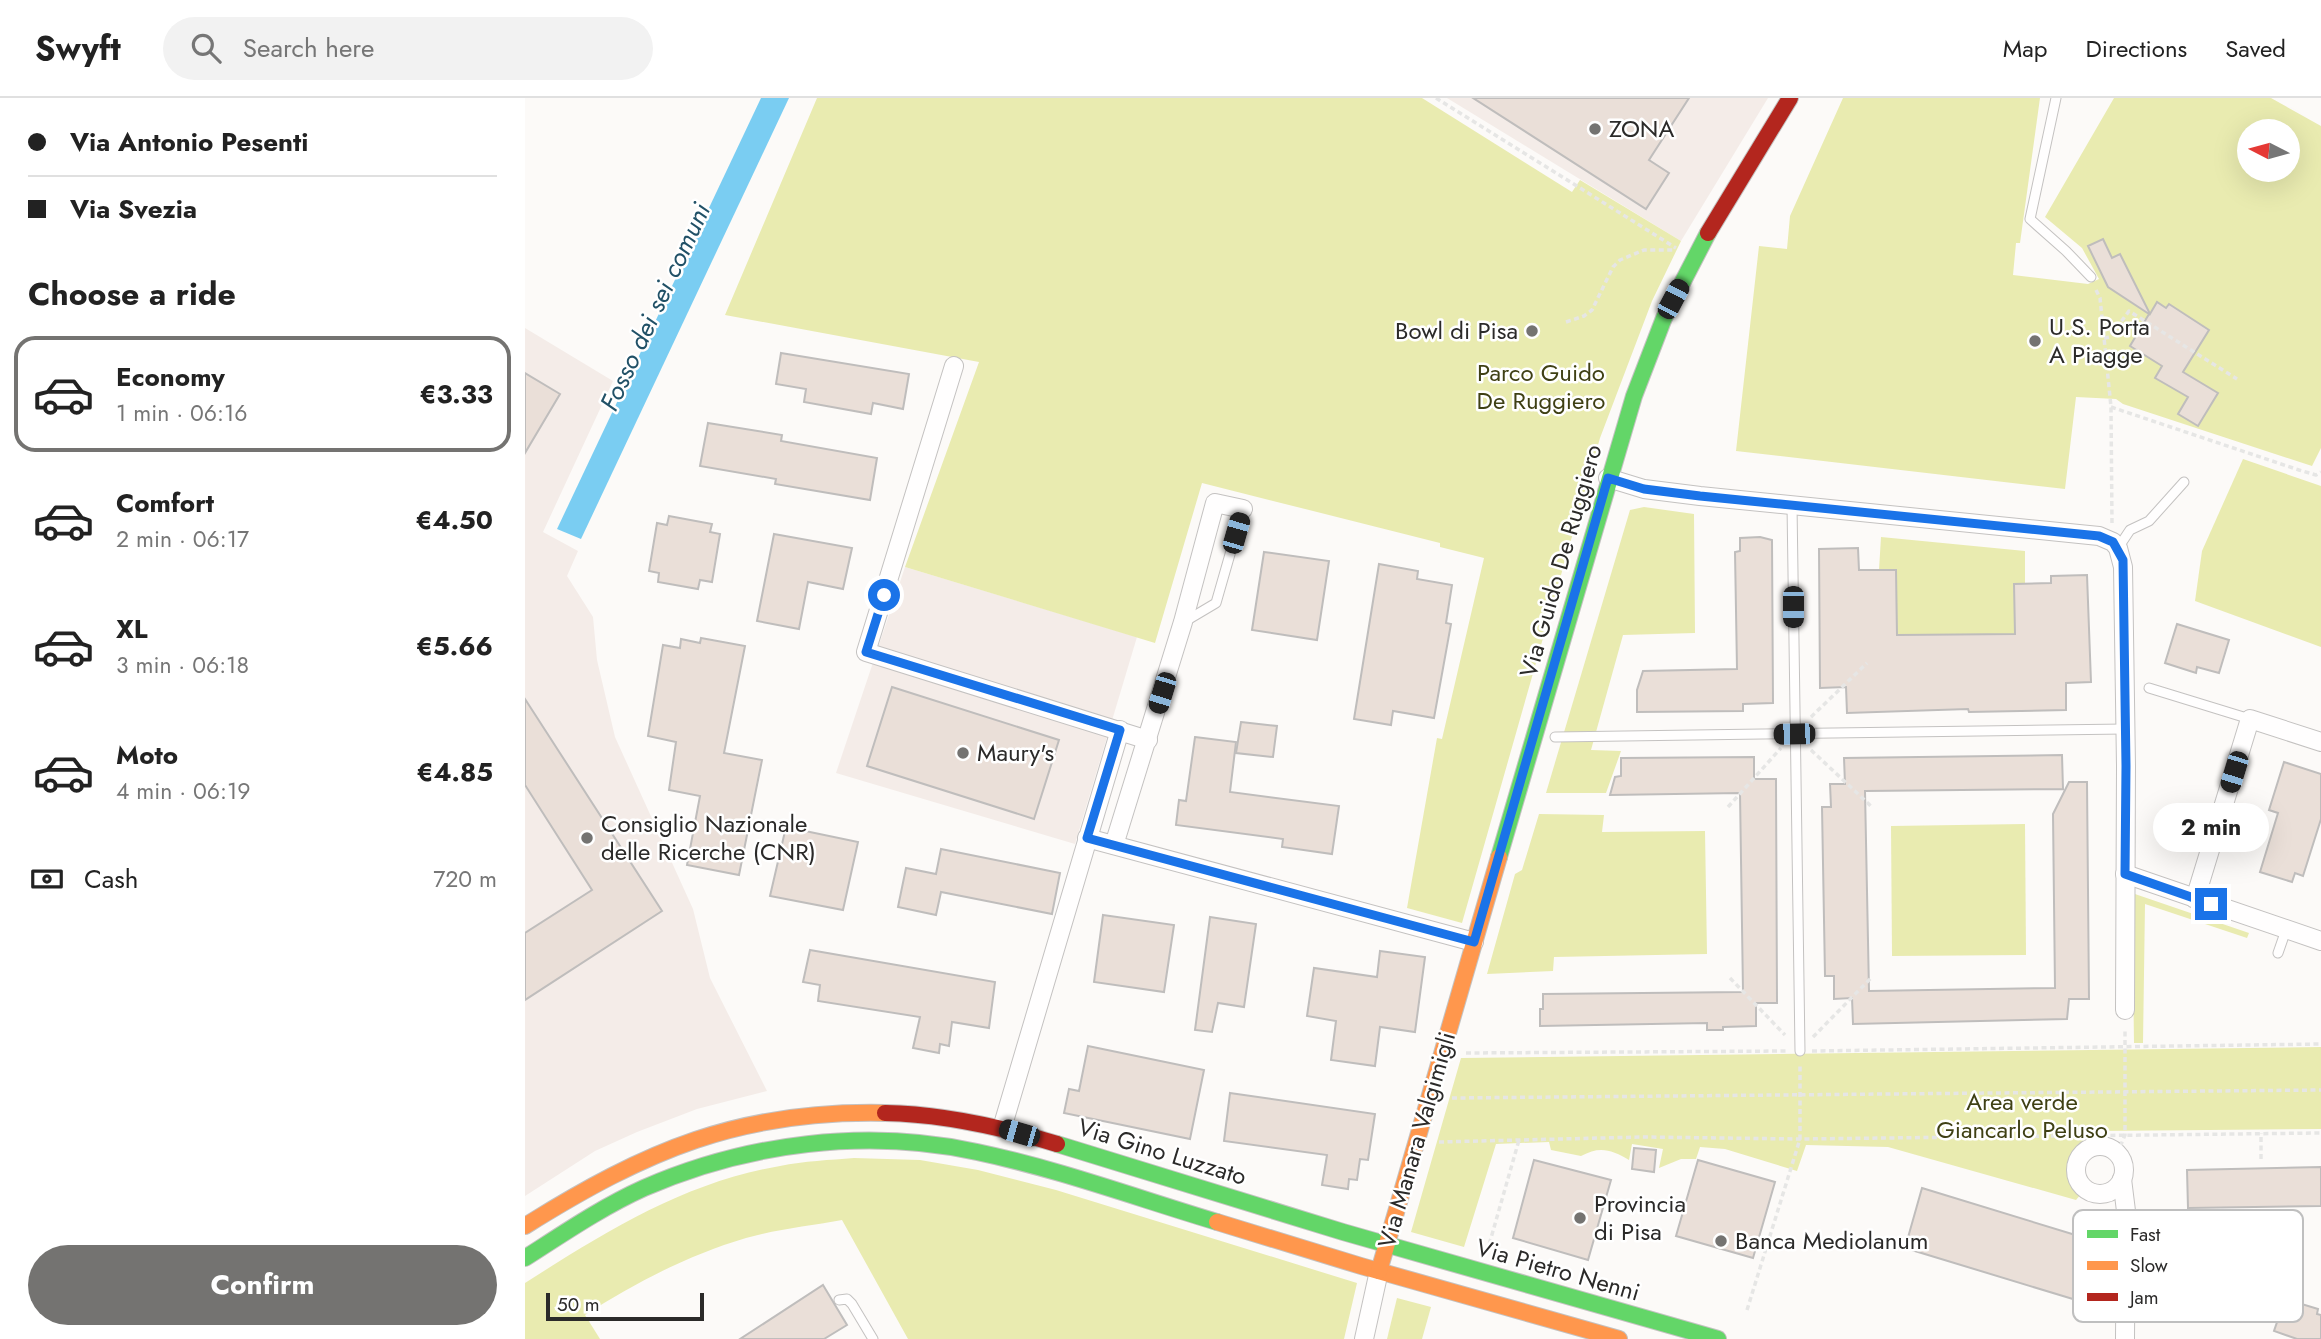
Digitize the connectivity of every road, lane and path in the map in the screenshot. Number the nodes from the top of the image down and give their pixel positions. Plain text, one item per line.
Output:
1 (1437, 98) edge
2 (1790, 98) edge
3 (2056, 98) edge
4 (2091, 277) joint
5 (1566, 322) dead end
6 (2104, 338) junction
7 (954, 366) dead end
8 (2237, 379) dead end
9 (2111, 407) junction
10 (2321, 472) edge
11 (1608, 478) junction
12 (2184, 482) dead end
13 (1792, 505) junction
14 (1243, 509) joint
15 (2116, 545) junction
16 (1182, 622) junction
17 (1867, 663) dead end
18 (2149, 688) dead end
19 (2250, 719) junction
20 (2125, 729) junction
21 (1120, 730) junction
22 (1794, 734) junction
23 (1555, 737) dead end
24 (1148, 740) junction
25 (2321, 742) edge
26 (1728, 807) dead end
27 (1873, 808) dead end
28 (1087, 838) junction
29 (1114, 845) junction
30 (2125, 874) junction
31 (2195, 899) junction
32 (2286, 930) junction
33 (2321, 941) edge
34 (1474, 942) junction
35 (2278, 953) dead end
36 (1730, 978) dead end
37 (1871, 978) dead end
38 (2125, 1018) joint
39 (2321, 1044) edge
40 (2125, 1046) junction
41 (1800, 1051) junction
42 (1460, 1054) dead end
43 (2321, 1090) edge
44 (2125, 1092) junction
45 (1800, 1096) junction
46 (1447, 1098) dead end
47 (1002, 1128) junction
48 (2261, 1133) junction
49 (2321, 1133) edge
50 (2125, 1135) junction
51 (1800, 1139) junction
52 (1519, 1140) junction
53 (1433, 1142) dead end
54 (2117, 1154) junction
55 (2261, 1159) dead end
56 (2122, 1179) junction
57 (2126, 1210) edge
58 (525, 1226) edge
59 (1386, 1245) junction
60 (525, 1258) edge
61 (1485, 1258) dead end
62 (1379, 1271) junction
63 (839, 1300) dead end
64 (1747, 1310) dead end
65 (873, 1339) edge
66 (1364, 1339) edge
67 (1619, 1339) edge
68 (1718, 1339) edge

1 - 5 path
2 - 11 main road, Via Guido De Ruggiero
3 - 4 lane
4 - 6 path
6 - 8 path
6 - 9 path
7 - 21 street
9 - 10 path
9 - 15 path
11 - 13 street
11 - 34 main road, Via Guido De Ruggiero
12 - 15 lane
13 - 15 street
13 - 22 lane
14 - 16 lane
14 - 16 street
15 - 20 street
16 - 24 street
17 - 22 path
18 - 19 lane
19 - 25 street
19 - 31 street
20 - 22 lane
20 - 30 street
21 - 24 street
21 - 28 street
22 - 23 lane
22 - 26 path
22 - 27 path
22 - 41 lane
24 - 29 street
28 - 29 street
28 - 47 street
29 - 34 street
30 - 31 street
30 - 38 street
31 - 32 street
32 - 33 street
32 - 35 lane
34 - 59 main road, Via Manara Valgimigli
36 - 41 path
37 - 41 path
38 - 40 path
39 - 40 path
40 - 41 path
40 - 44 path
41 - 42 path
41 - 45 path
43 - 44 path
44 - 45 path
44 - 50 path
45 - 46 path
45 - 51 path
47 - 58 main road, Via Gino Luzzato
47 - 59 main road, Via Gino Luzzato
48 - 49 path
48 - 50 path
48 - 55 path
50 - 51 path
50 - 54 path
51 - 52 path
51 - 64 path
52 - 53 path
52 - 61 path
54 - 56 street
54 - 56 street
56 - 57 street
59 - 62 main road, Via Manara Valgimigli
59 - 68 main road, Via Pietro Nenni
60 - 62 main road, Via Gino Luzzato
62 - 66 street, Via Manara Valgimigli
62 - 67 main road, Via Pietro Nenni
63 - 65 lane

